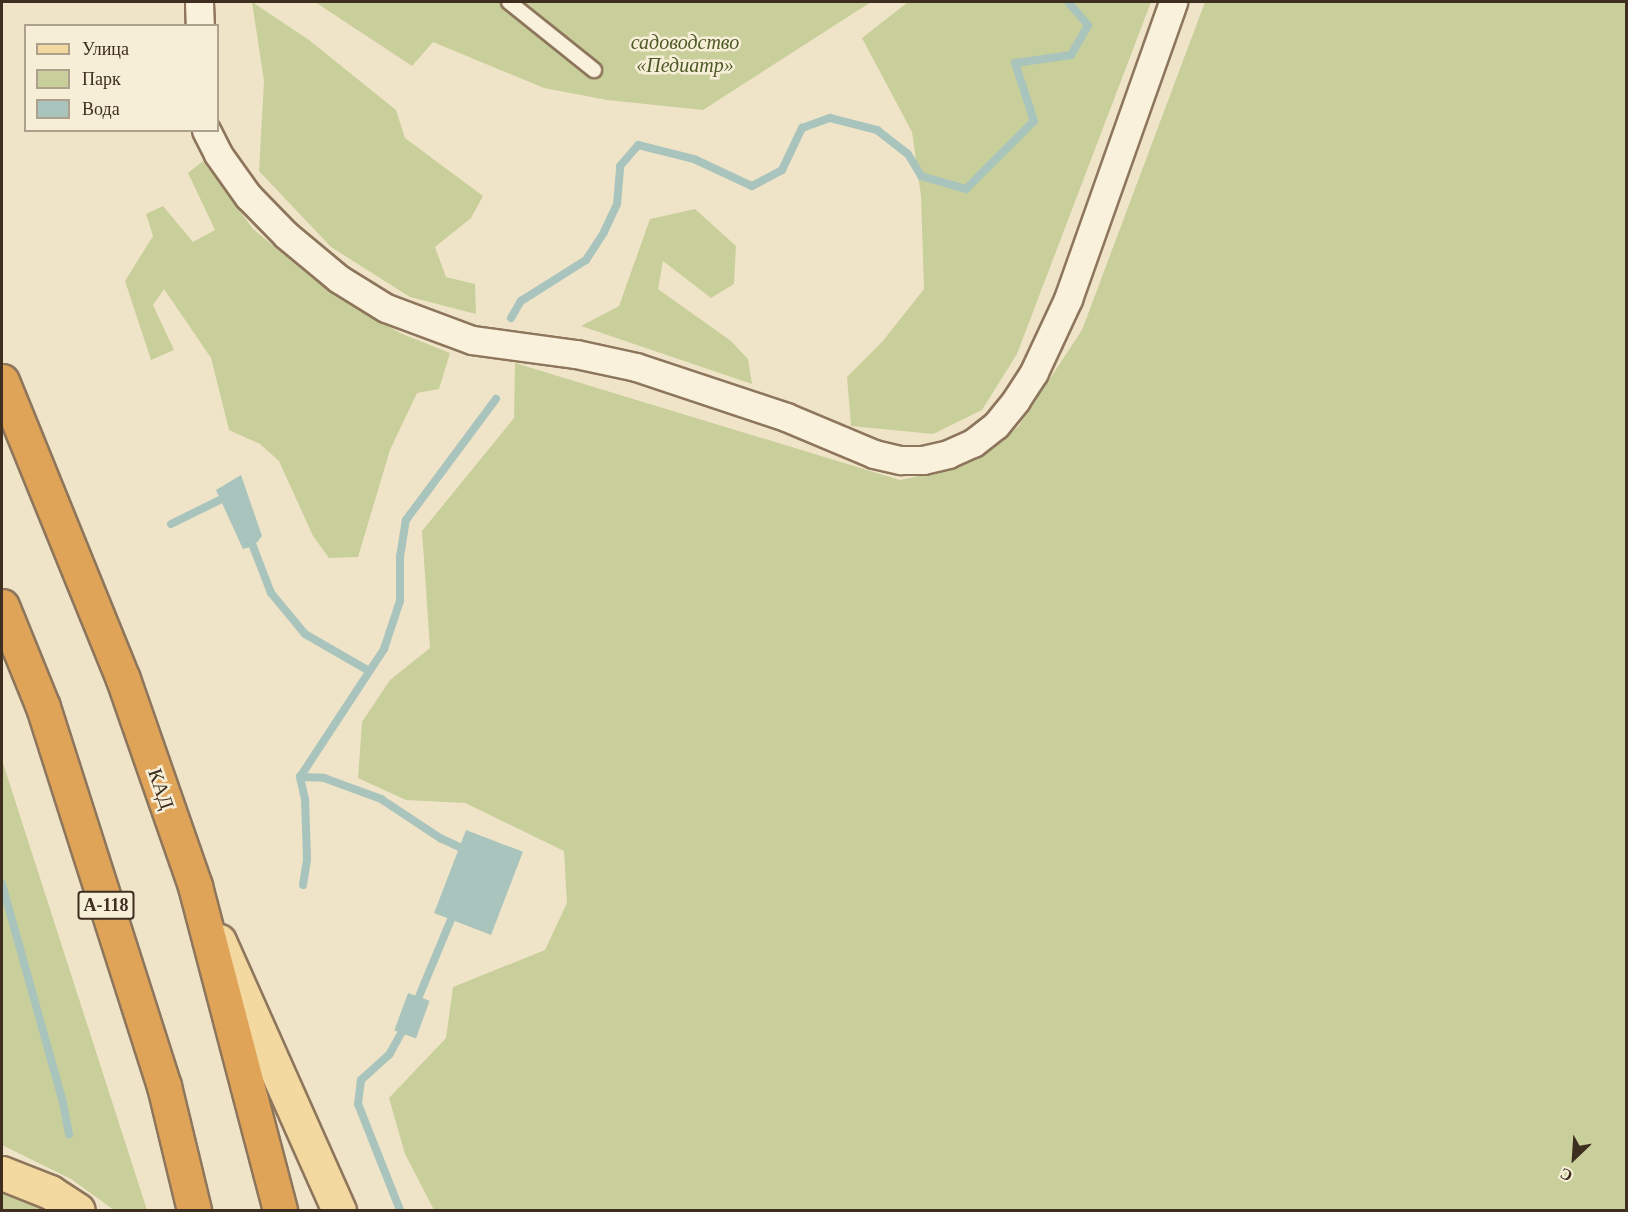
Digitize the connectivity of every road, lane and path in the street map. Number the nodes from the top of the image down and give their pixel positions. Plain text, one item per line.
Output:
1 (199, 2) edge
2 (509, 2) edge
3 (1173, 2) edge
4 (200, 24) edge
5 (594, 70) dead end
6 (207, 132) edge
7 (2, 381) edge
8 (2, 606) edge
9 (195, 886) junction
10 (2, 1173) edge
11 (78, 1210) edge
12 (194, 1210) edge
13 (280, 1210) edge
14 (339, 1210) edge

1 - 4 street
2 - 5 lane
3 - 6 street
7 - 9 highway, КАД
8 - 12 highway, А-118
9 - 13 highway, КАД
9 - 14 main road
10 - 11 main road

